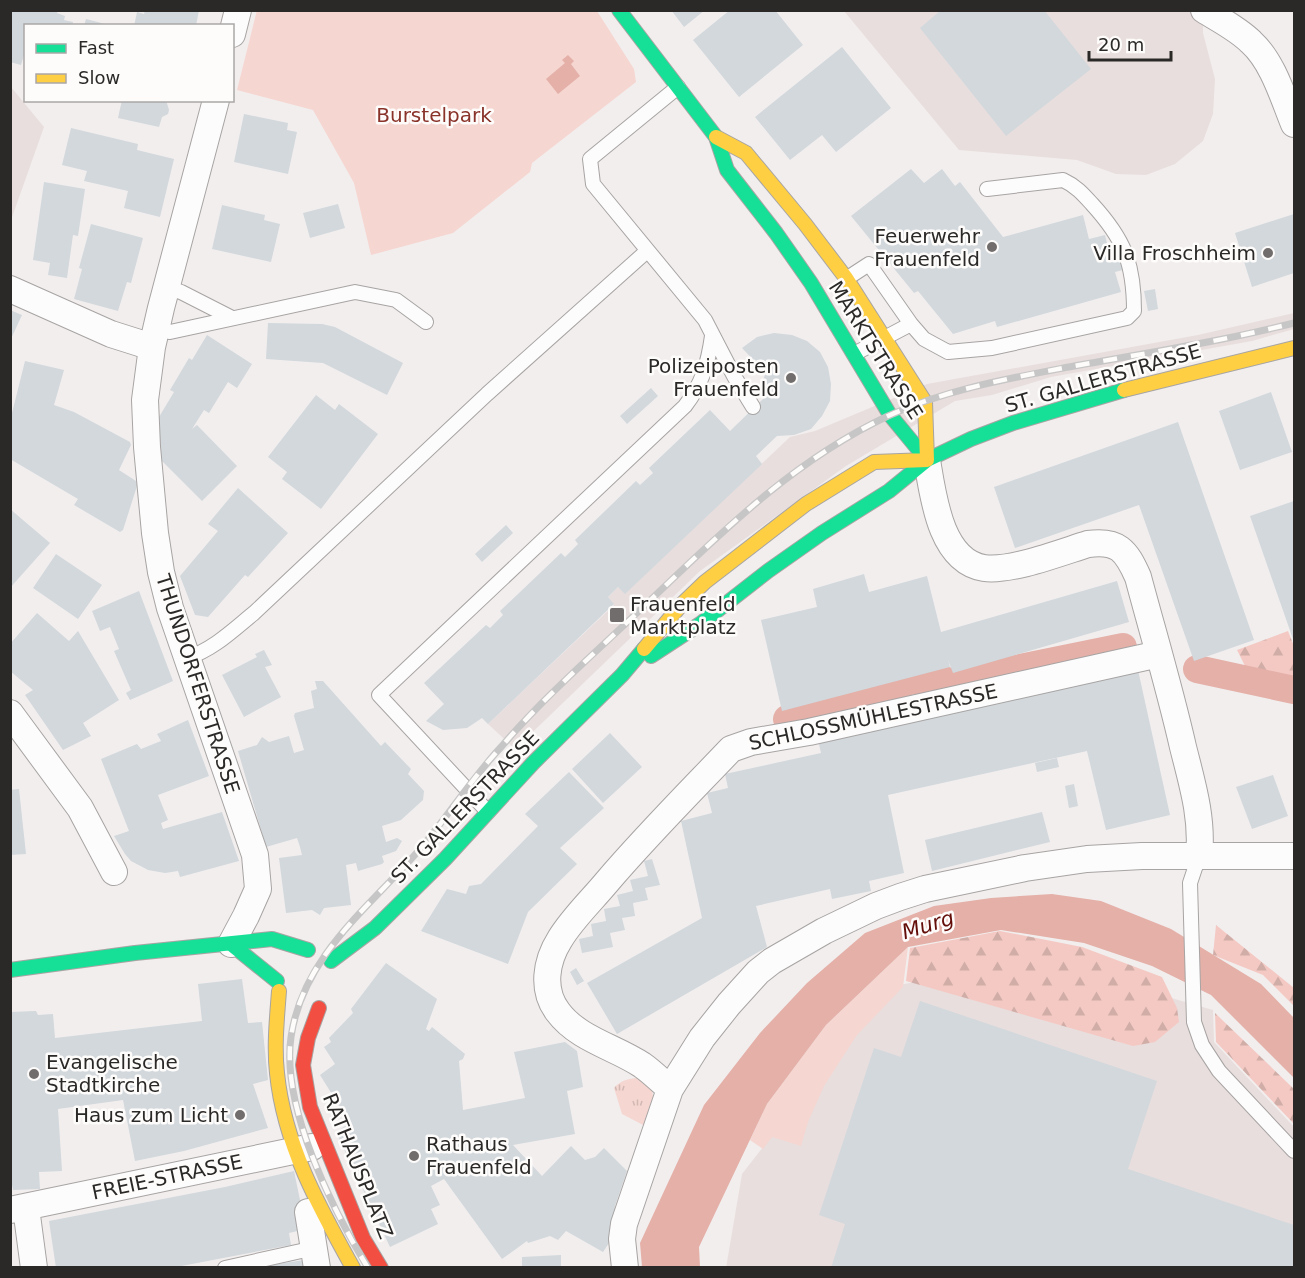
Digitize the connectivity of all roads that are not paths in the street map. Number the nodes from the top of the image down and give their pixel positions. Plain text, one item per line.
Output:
1 (238, 10) edge
2 (619, 10) edge
3 (1204, 10) edge
4 (234, 26) edge
5 (678, 87) junction
6 (215, 102) edge
7 (1294, 124) edge
8 (716, 137) junction
9 (987, 189) dead end
10 (647, 251) junction
11 (166, 287) junction
12 (832, 287) junction
13 (10, 289) edge
14 (232, 318) junction
15 (426, 322) dead end
16 (910, 324) junction
17 (712, 336) junction
18 (154, 338) junction
19 (885, 338) junction
20 (1294, 348) edge
21 (854, 354) junction
22 (753, 407) dead end
23 (927, 460) junction
24 (1159, 654) junction
25 (187, 658) junction
26 (622, 675) junction
27 (10, 713) edge
28 (488, 812) junction
29 (1199, 856) junction
30 (1294, 856) edge
31 (114, 872) dead end
32 (231, 944) junction
33 (308, 950) junction
34 (10, 970) edge
35 (280, 976) junction
36 (292, 1006) dead end
37 (318, 1007) dead end
38 (670, 1089) junction
39 (324, 1145) junction
40 (296, 1150) junction
41 (1294, 1151) edge
42 (302, 1201) dead end
43 (18, 1209) edge
44 (363, 1238) junction
45 (327, 1254) edge
46 (34, 1268) edge
47 (225, 1268) edge
48 (353, 1268) edge
49 (381, 1268) edge
50 (625, 1268) edge

1 - 4 street
2 - 5 main road, MARKTSTRASSE
3 - 7 street
5 - 8 main road, MARKTSTRASSE
5 - 10 lane
6 - 11 street, THUNDORFERSTRASSE
8 - 12 main road, MARKTSTRASSE
8 - 12 main road, MARKTSTRASSE
9 - 16 lane
10 - 17 lane
10 - 25 lane
11 - 14 lane
11 - 18 street, THUNDORFERSTRASSE
12 - 16 lane
12 - 19 main road, MARKTSTRASSE
12 - 21 main road, MARKTSTRASSE
13 - 18 street
14 - 15 lane
14 - 18 lane
16 - 19 lane
17 - 22 lane
17 - 28 lane
18 - 25 street, THUNDORFERSTRASSE
19 - 21 lane
19 - 23 main road, MARKTSTRASSE
20 - 23 main road, ST. GALLERSTRASSE
21 - 23 main road, MARKTSTRASSE
23 - 24 street
23 - 26 main road, ST. GALLERSTRASSE
23 - 26 main road, ST. GALLERSTRASSE
24 - 29 street
24 - 38 street, SCHLOSSMÜHLESTRASSE
25 - 32 street, THUNDORFERSTRASSE
26 - 28 main road, ST. GALLERSTRASSE
27 - 31 street
28 - 33 main road, ST. GALLERSTRASSE
29 - 30 street
29 - 38 street
29 - 41 lane
32 - 33 main road
32 - 34 main road
32 - 35 main road
33 - 35 main road
35 - 36 main road
35 - 40 main road
37 - 39 main road, RATHAUSPLATZ
38 - 50 street
39 - 40 street, FREIE-STRASSE
39 - 44 main road, RATHAUSPLATZ
40 - 43 street, FREIE-STRASSE
40 - 45 main road
42 - 45 street
43 - 46 street
44 - 45 lane
44 - 49 main road, RATHAUSPLATZ
45 - 47 lane
45 - 48 main road

